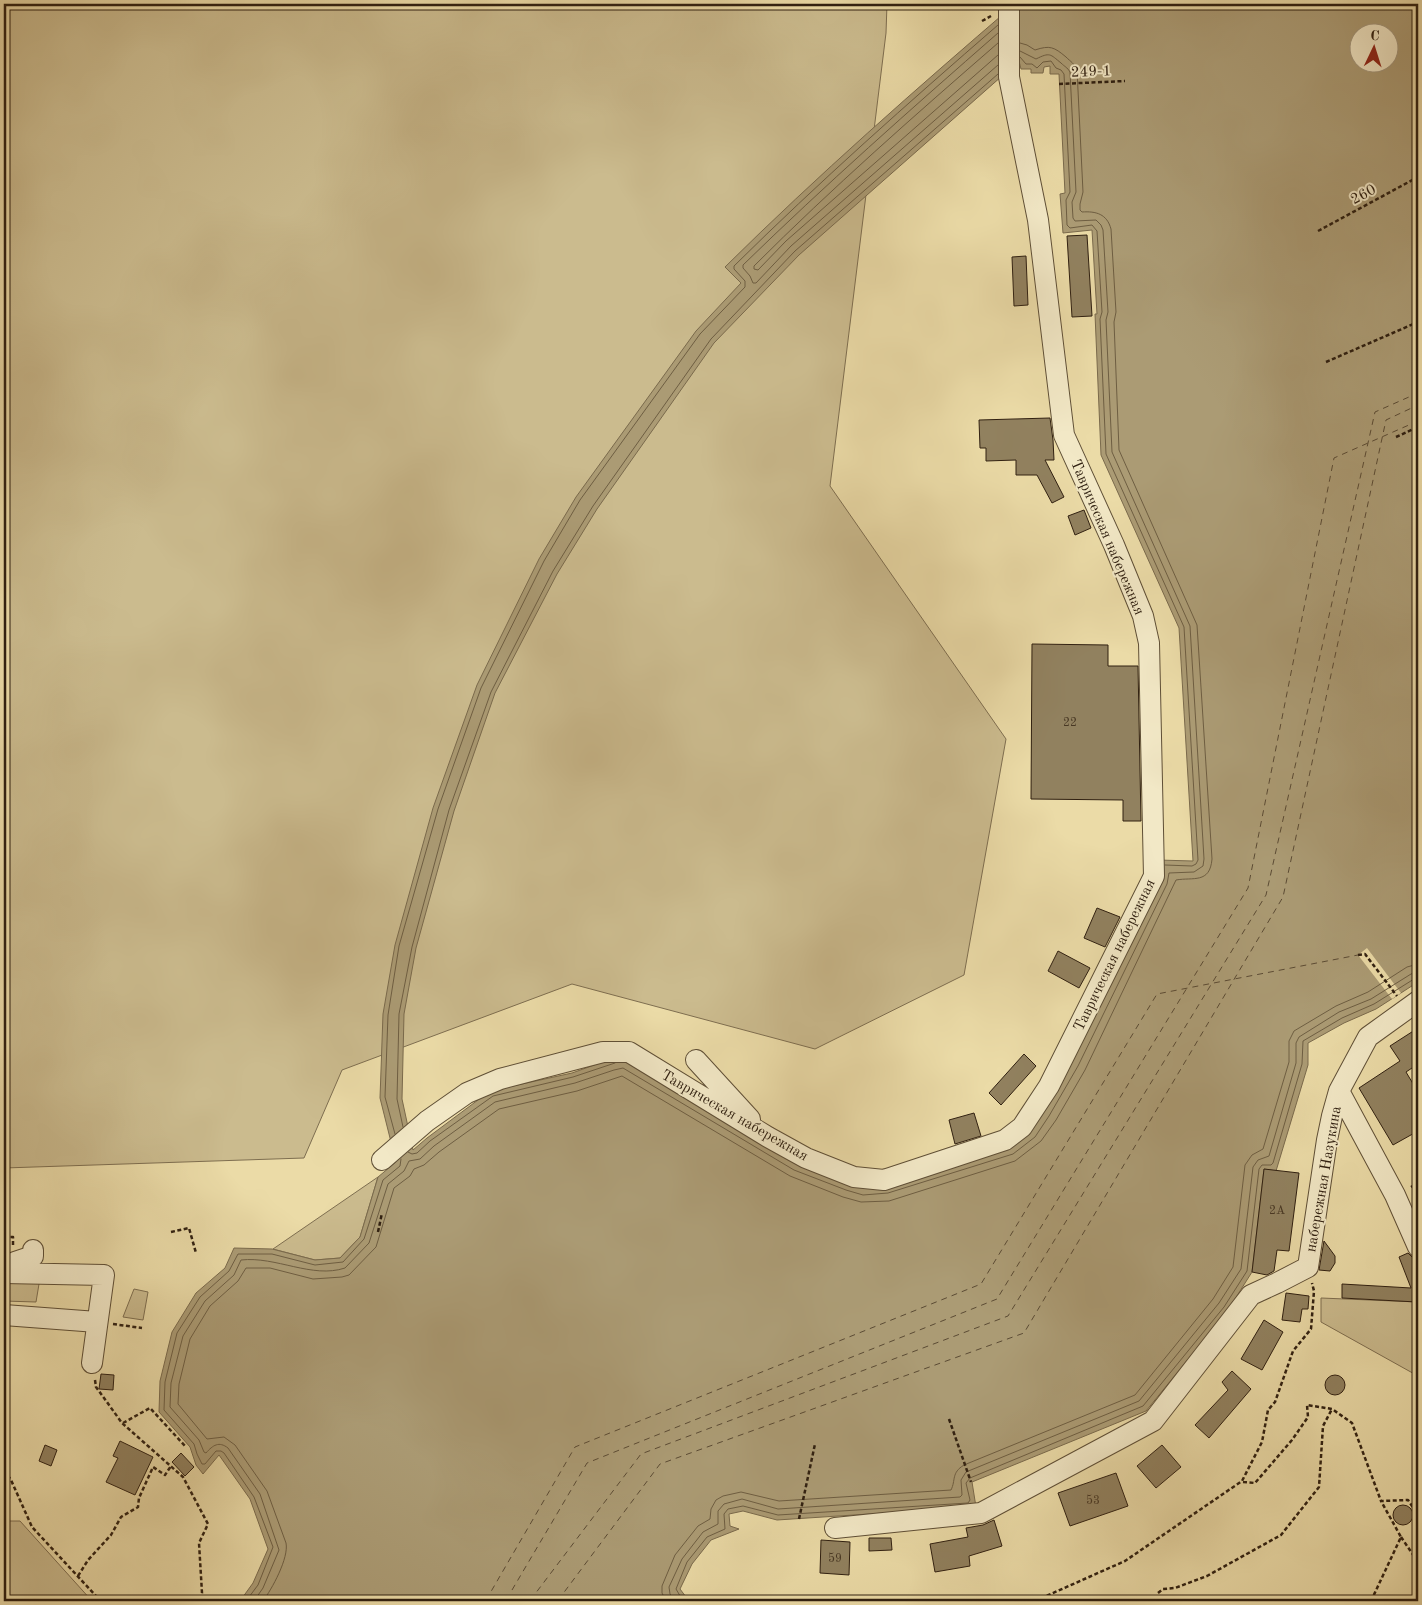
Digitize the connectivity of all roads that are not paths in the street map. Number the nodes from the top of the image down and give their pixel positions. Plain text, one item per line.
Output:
1 (1009, 5) edge
2 (1412, 1005) edge
3 (696, 1060) dead end
4 (1339, 1091) junction
5 (768, 1138) junction
6 (382, 1160) dead end
7 (1418, 1247) edge
8 (33, 1250) dead end
9 (8, 1273) edge
10 (4, 1315) edge
11 (97, 1322) junction
12 (92, 1364) road end
13 (835, 1528) dead end

1 - 5 street, Таврическая набережная
2 - 4 street, набережная Назукина
3 - 5 street
4 - 7 street
4 - 13 street, набережная Назукина
5 - 6 street, Таврическая набережная
8 - 9 street
9 - 11 street
10 - 11 street
11 - 12 street

